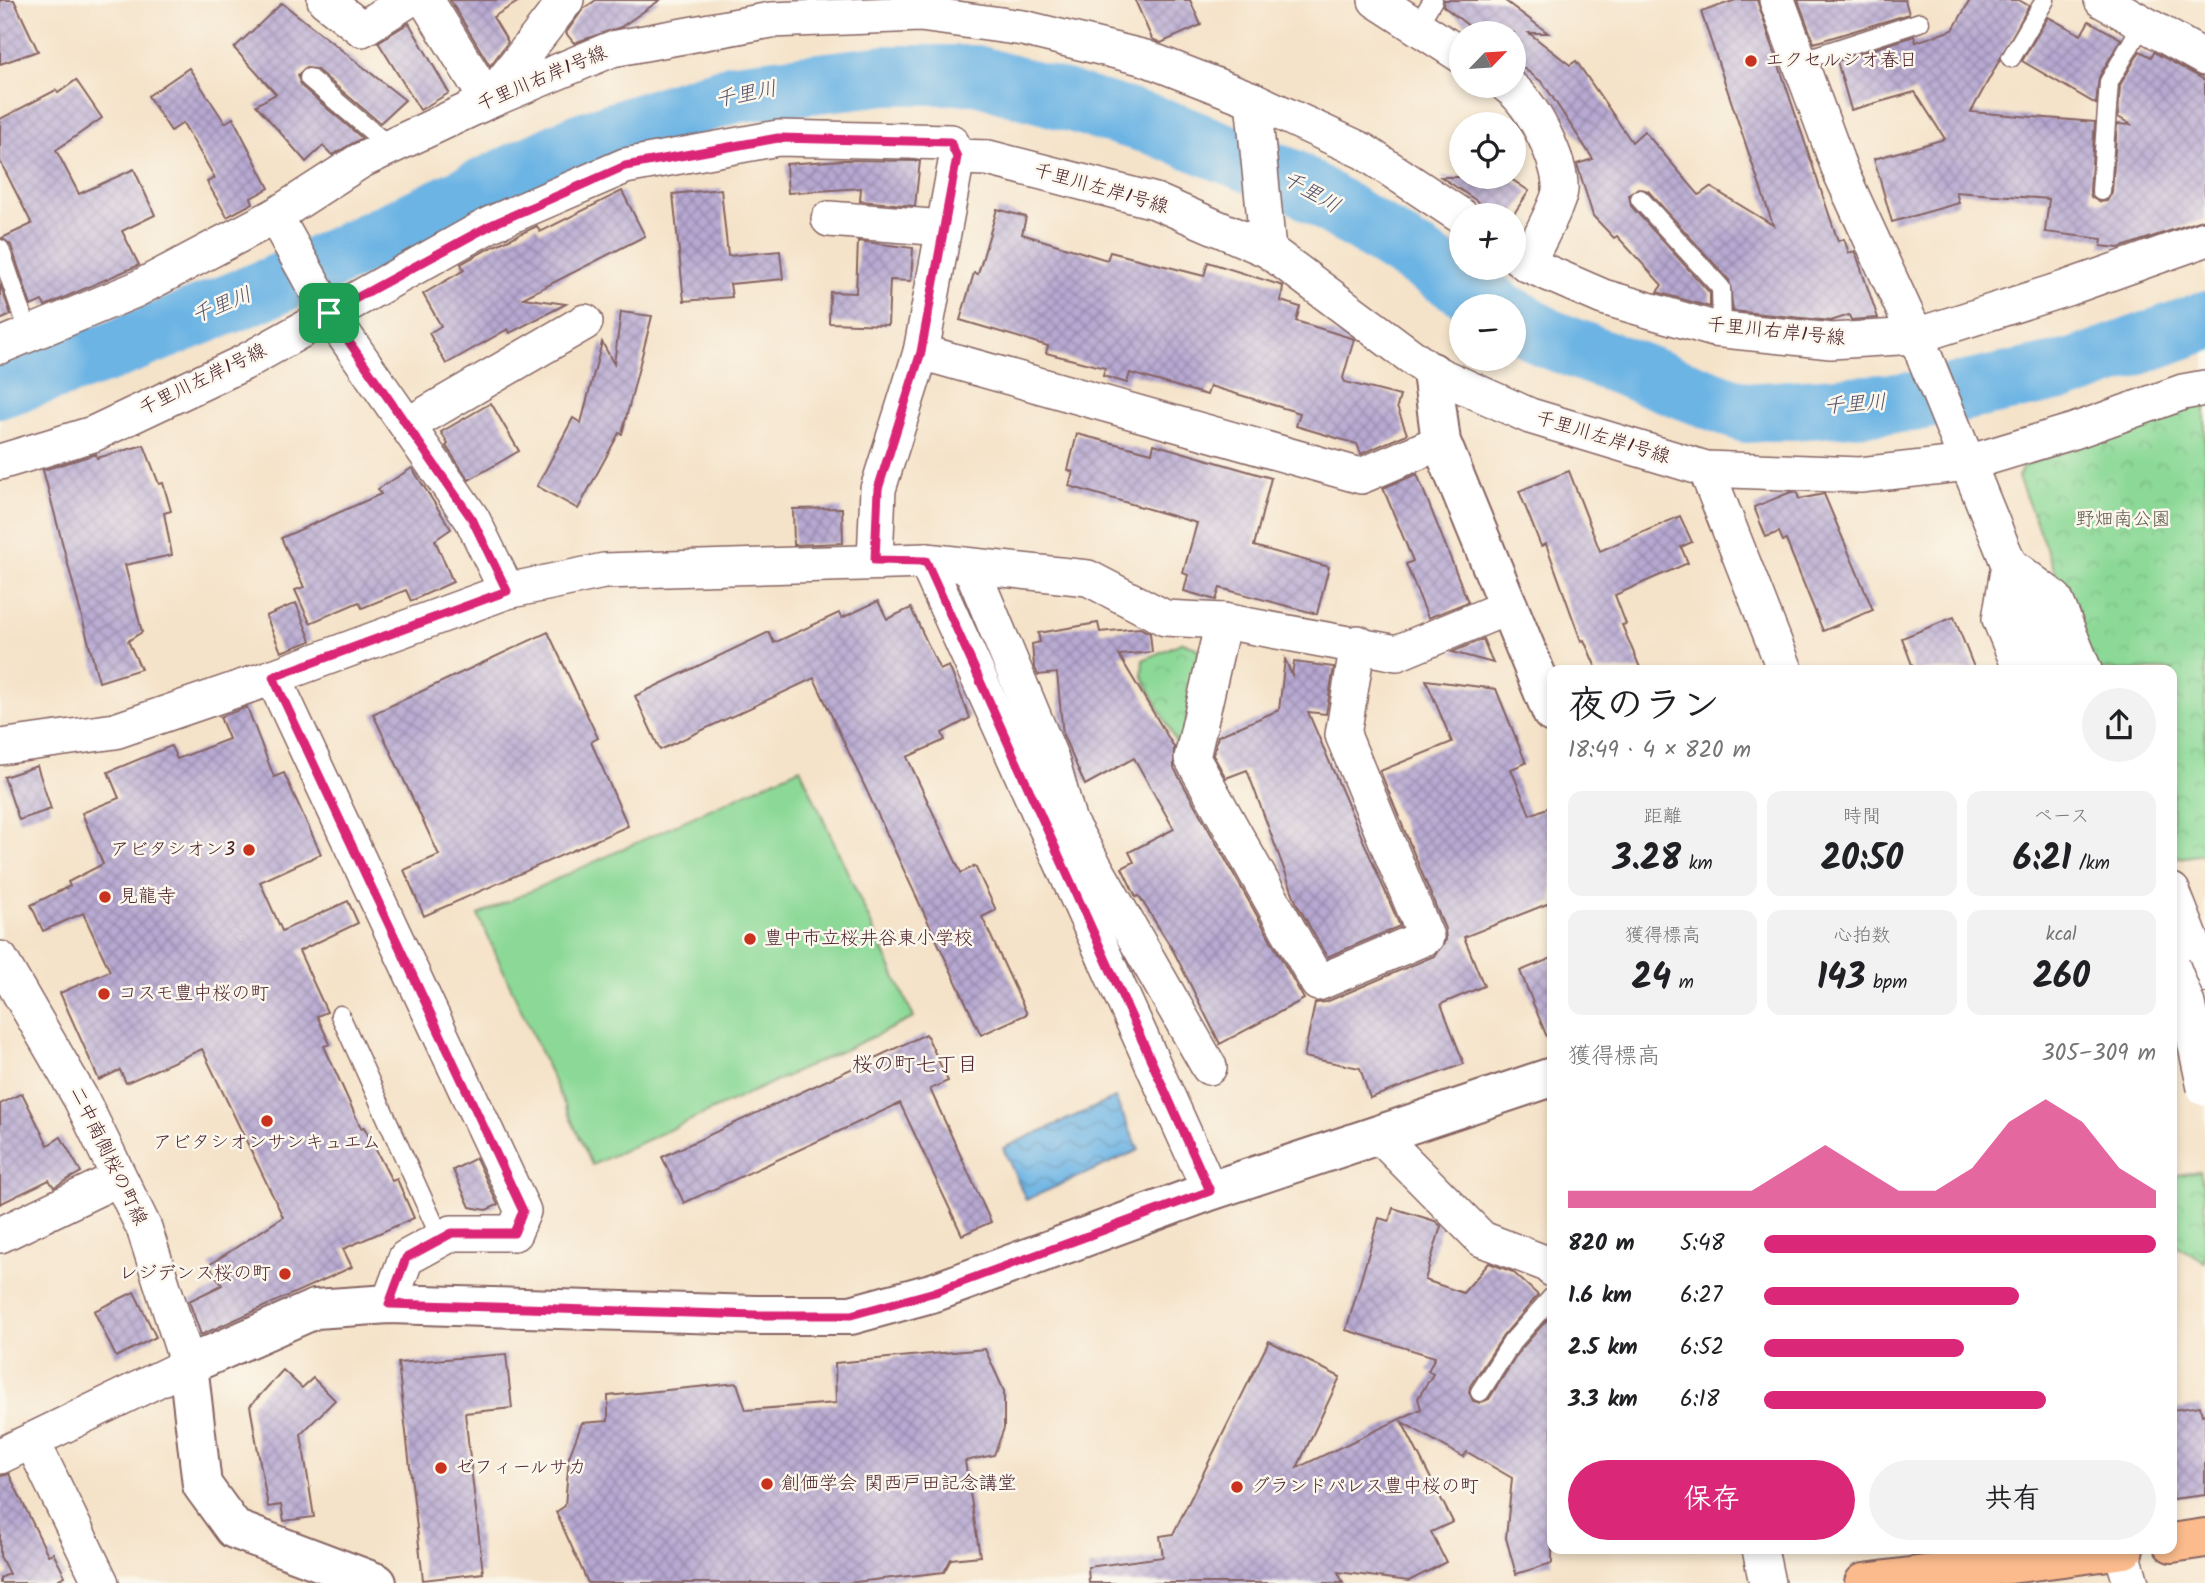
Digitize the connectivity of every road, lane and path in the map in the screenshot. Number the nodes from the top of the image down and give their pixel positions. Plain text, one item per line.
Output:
1 (325, 0) edge
2 (408, 0) edge
3 (426, 0) edge
4 (566, 0) edge
5 (1376, 0) edge
6 (1777, 0) edge
7 (2045, 0) edge
8 (2102, 0) edge
9 (781, 10) edge
10 (1425, 13) edge
11 (1920, 22) dead end
12 (2143, 23) junction
13 (1449, 41) edge
14 (2011, 58) dead end
15 (2205, 58) edge
16 (1800, 61) junction
17 (309, 78) dead end
18 (1521, 98) edge
19 (1253, 100) junction
20 (488, 101) junction
21 (390, 147) junction
22 (957, 157) junction
23 (2101, 191) dead end
24 (1640, 200) dead end
25 (1449, 208) edge
26 (275, 216) junction
27 (829, 219) dead end
28 (944, 228) junction
29 (2205, 239) edge
30 (0, 249) edge
31 (1268, 250) junction
32 (1526, 250) edge
33 (1526, 261) edge
34 (329, 313) junction
35 (584, 322) dead end
36 (1722, 330) junction
37 (14, 340) edge
38 (1918, 340) junction
39 (921, 352) junction
40 (1432, 372) junction
41 (2205, 388) edge
42 (408, 425) junction
43 (1441, 442) junction
44 (1965, 455) junction
45 (0, 462) edge
46 (1706, 469) junction
47 (875, 560) junction
48 (926, 561) junction
49 (2009, 564) junction
50 (971, 567) junction
51 (507, 591) junction
52 (1510, 606) junction
53 (1223, 621) junction
54 (1358, 643) junction
55 (1783, 665) edge
56 (2019, 665) edge
57 (2050, 665) edge
58 (2082, 665) edge
59 (273, 677) junction
60 (1547, 700) edge
61 (0, 747) edge
62 (2177, 904) edge
63 (0, 959) edge
64 (2205, 975) edge
65 (2177, 979) edge
66 (340, 1015) dead end
67 (2205, 1024) edge
68 (2177, 1029) edge
69 (1209, 1067) dead end
70 (1547, 1079) edge
71 (2205, 1088) edge
72 (1379, 1135) junction
73 (120, 1178) junction
74 (1210, 1191) junction
75 (0, 1235) edge
76 (442, 1239) junction
77 (1547, 1265) edge
78 (1547, 1303) edge
79 (389, 1304) junction
80 (188, 1365) junction
81 (1480, 1392) dead end
82 (32, 1441) junction
83 (0, 1456) edge
84 (2205, 1538) edge
85 (2177, 1542) edge
86 (1761, 1554) edge
87 (2044, 1554) edge
88 (2124, 1554) edge
89 (2013, 1556) edge
90 (101, 1583) edge
91 (377, 1583) edge
92 (1767, 1583) edge
93 (1864, 1583) edge
94 (2131, 1583) edge

1 - 2 street
3 - 20 street
4 - 20 street
5 - 10 street
6 - 16 street
7 - 14 lane
8 - 12 street
9 - 19 street, 千里川右岸1号線
9 - 20 street, 千里川右岸1号線
10 - 13 street
11 - 16 lane
12 - 15 street
12 - 23 lane
16 - 38 street
17 - 21 lane
18 - 32 street
19 - 25 street, 千里川右岸1号線
19 - 31 street
20 - 21 street, 千里川右岸1号線
21 - 26 street, 千里川右岸1号線
22 - 28 street
22 - 31 street, 千里川左岸1号線
22 - 34 street, 千里川左岸1号線
24 - 36 lane
26 - 34 street
26 - 37 street, 千里川右岸1号線
27 - 28 street
28 - 39 street
29 - 38 street, 千里川右岸1号線
30 - 37 lane
31 - 40 street, 千里川左岸1号線
33 - 36 street, 千里川右岸1号線
34 - 42 street
34 - 45 street, 千里川左岸1号線
35 - 42 street
36 - 38 street, 千里川右岸1号線
38 - 44 street
39 - 43 street
39 - 47 street
40 - 43 street
40 - 46 street, 千里川左岸1号線
41 - 44 street, 千里川左岸1号線
42 - 51 street
43 - 52 street
44 - 46 street, 千里川左岸1号線
44 - 49 street
46 - 55 street
47 - 48 street
47 - 51 street
48 - 50 street
48 - 74 street
49 - 56 street
49 - 57 street
49 - 58 street
50 - 53 street
50 - 69 street
51 - 59 street
52 - 54 street
52 - 60 street
53 - 54 street
53 - 54 street
59 - 61 street
59 - 76 street
62 - 64 street
63 - 73 street, 二中南側桜の町線
65 - 71 street, bridge
66 - 76 lane
67 - 68 street
70 - 72 street
72 - 74 street
72 - 77 street
73 - 75 street
73 - 80 street, 二中南側桜の町線
74 - 79 street
76 - 79 street
78 - 81 lane
79 - 80 street
80 - 82 street
80 - 91 street
82 - 83 street
82 - 90 street
84 - 85 main road
86 - 92 street
87 - 89 main road
88 - 94 street
89 - 93 main road

